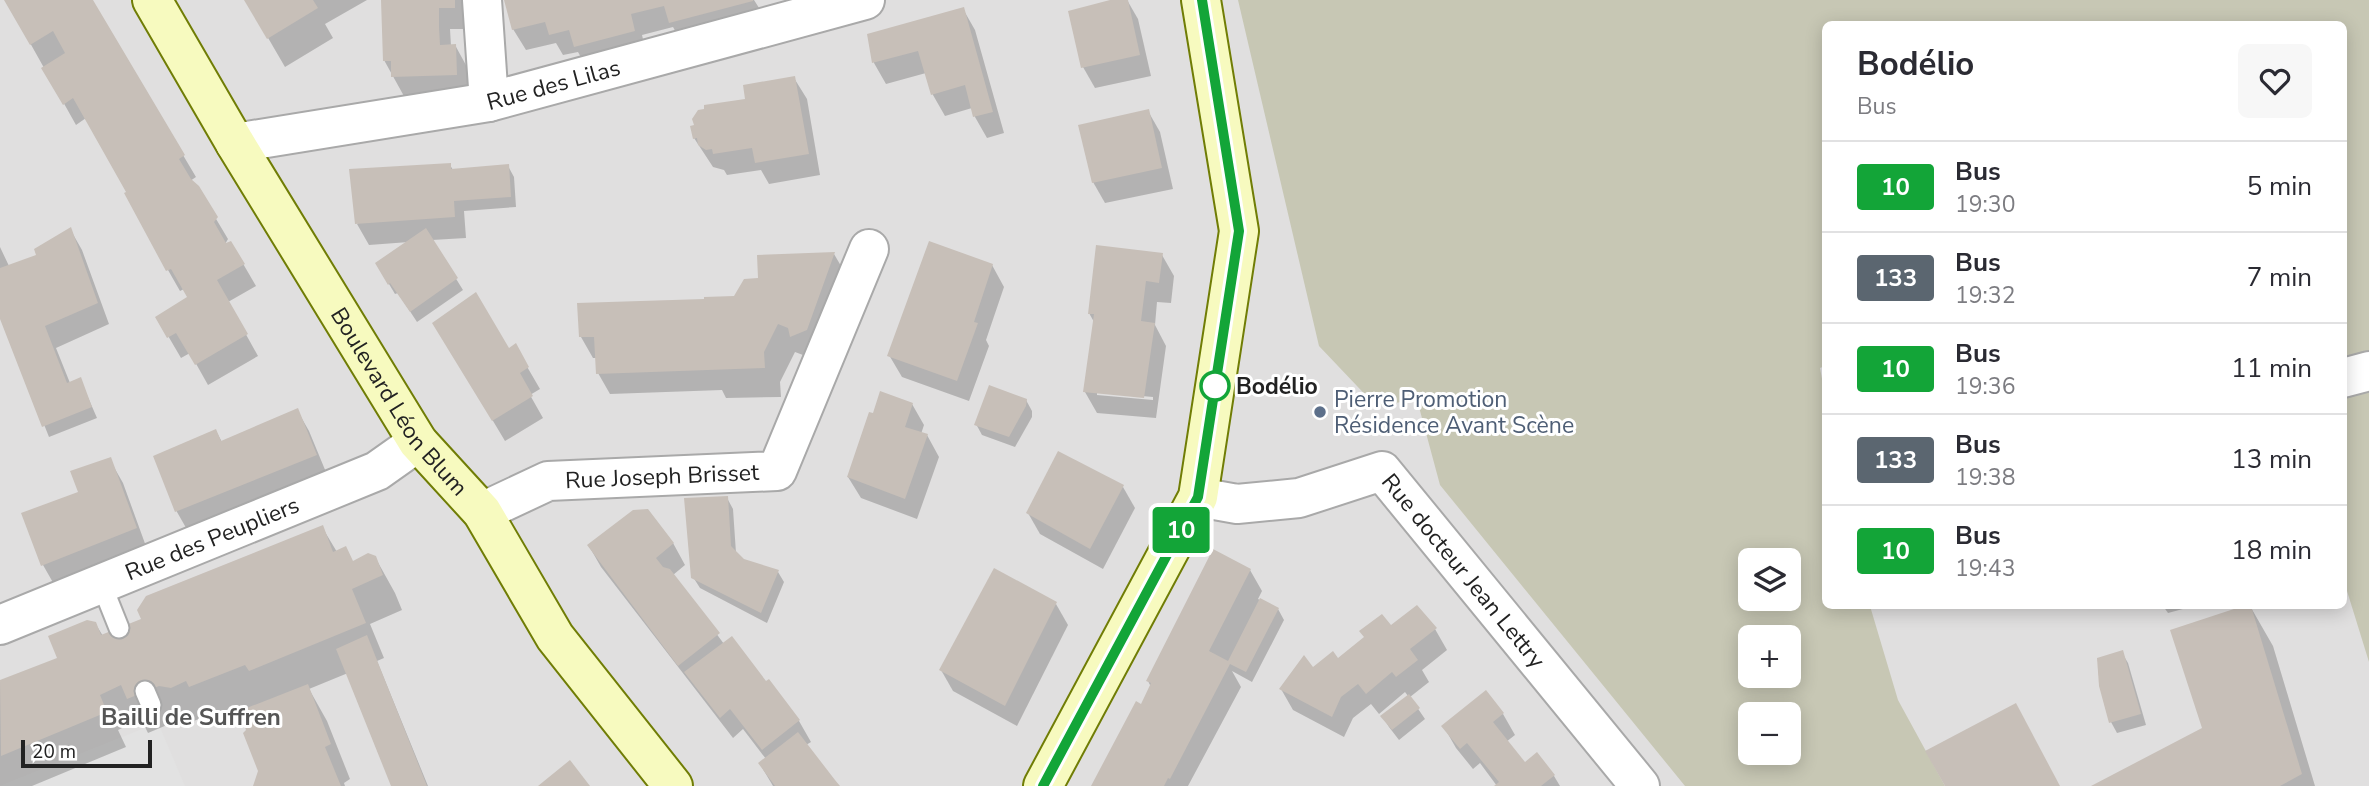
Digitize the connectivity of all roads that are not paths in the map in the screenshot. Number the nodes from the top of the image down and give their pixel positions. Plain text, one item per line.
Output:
1 (152, 0) edge
2 (482, 0) edge
3 (864, 0) edge
4 (1202, 0) edge
5 (489, 102) junction
6 (235, 143) junction
7 (869, 249) dead end
8 (2369, 371) edge
9 (2347, 378) edge
10 (418, 442) junction
11 (1198, 497) junction
12 (482, 512) junction
13 (101, 583) junction
14 (4, 612) edge
15 (119, 628) dead end
16 (673, 786) edge
17 (1043, 786) edge
18 (1640, 786) edge

1 - 6 main road, Boulevard Léon Blum
2 - 5 street
3 - 5 street, Rue des Lilas
4 - 11 main road
5 - 6 street, Rue des Lilas
6 - 10 main road, Boulevard Léon Blum
7 - 12 street, Rue Joseph Brisset
8 - 9 street
10 - 12 main road, Boulevard Léon Blum
10 - 13 street, Rue des Peupliers
11 - 17 main road
11 - 18 street, Rue docteur Jean Lettry
12 - 16 main road, Boulevard Léon Blum
13 - 14 street, Rue des Peupliers
13 - 15 lane

